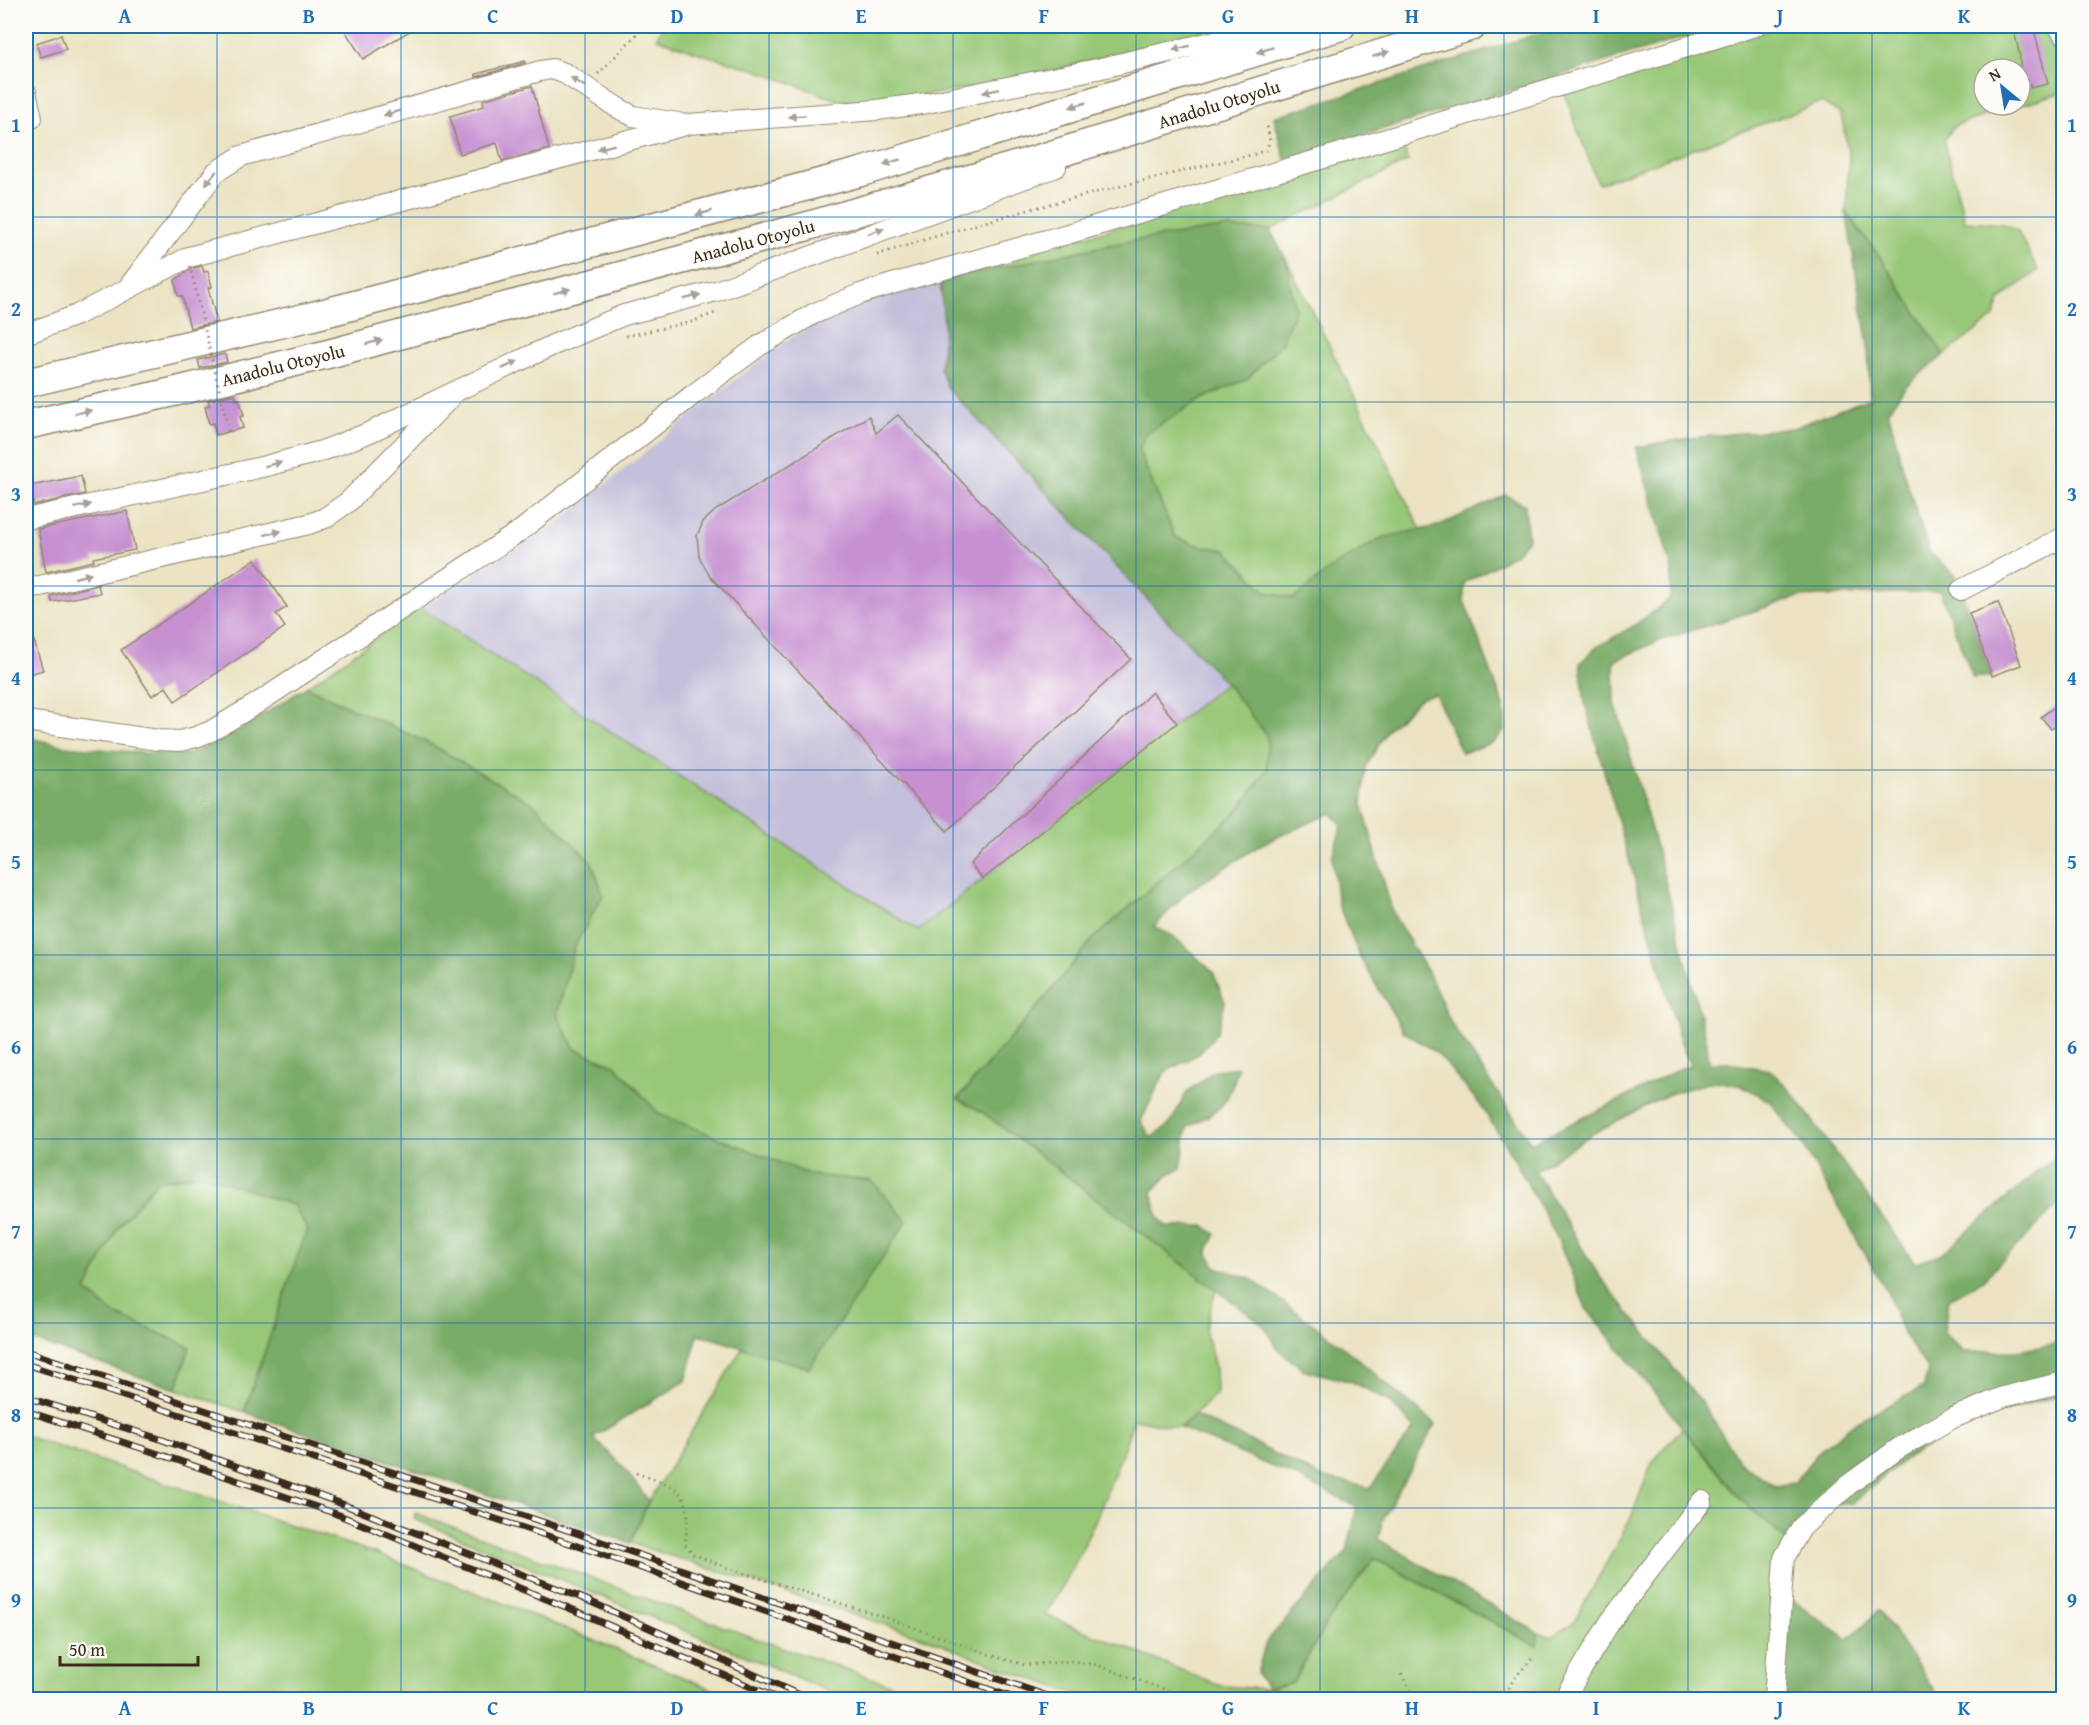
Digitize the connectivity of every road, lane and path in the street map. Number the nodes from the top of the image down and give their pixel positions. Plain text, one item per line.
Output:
1 (645, 26) edge
2 (1279, 26) edge
3 (1341, 26) edge
4 (1472, 26) edge
5 (1755, 26) edge
6 (2058, 26) edge
7 (2064, 34) edge
8 (1326, 72) junction
9 (586, 88) junction
10 (26, 92) edge
11 (32, 118) dead end
12 (689, 124) junction
13 (1267, 124) dead end
14 (870, 256) dead end
15 (190, 266) dead end
16 (126, 290) junction
17 (724, 309) dead end
18 (26, 334) edge
19 (620, 337) dead end
20 (26, 383) edge
21 (458, 391) junction
22 (26, 425) edge
23 (229, 432) dead end
24 (26, 519) edge
25 (2064, 537) edge
26 (26, 587) edge
27 (1960, 590) dead end
28 (26, 722) edge
29 (2064, 1382) edge
30 (636, 1473) dead end
31 (1702, 1501) dead end
32 (1532, 1659) dead end
33 (1401, 1674) dead end
34 (1193, 1700) edge
35 (1416, 1700) edge
36 (1506, 1700) edge
37 (1563, 1700) edge
38 (1774, 1700) edge

1 - 9 path
2 -> 12 street
3 -> 20 highway
8 -> 4 highway, Anadolu Otoyolu
5 - 28 street
6 - 7 street
21 -> 8 street
22 -> 8 highway, Anadolu Otoyolu
9 - 12 street
9 -> 16 street
10 - 11 street
12 -> 16 street
13 - 14 path
15 - 23 path, bridge
16 - 18 street
17 - 19 path
24 -> 21 street
26 -> 21 street
25 - 27 street
29 - 38 street
30 - 34 path
31 - 37 street
32 - 36 path
33 - 35 path

